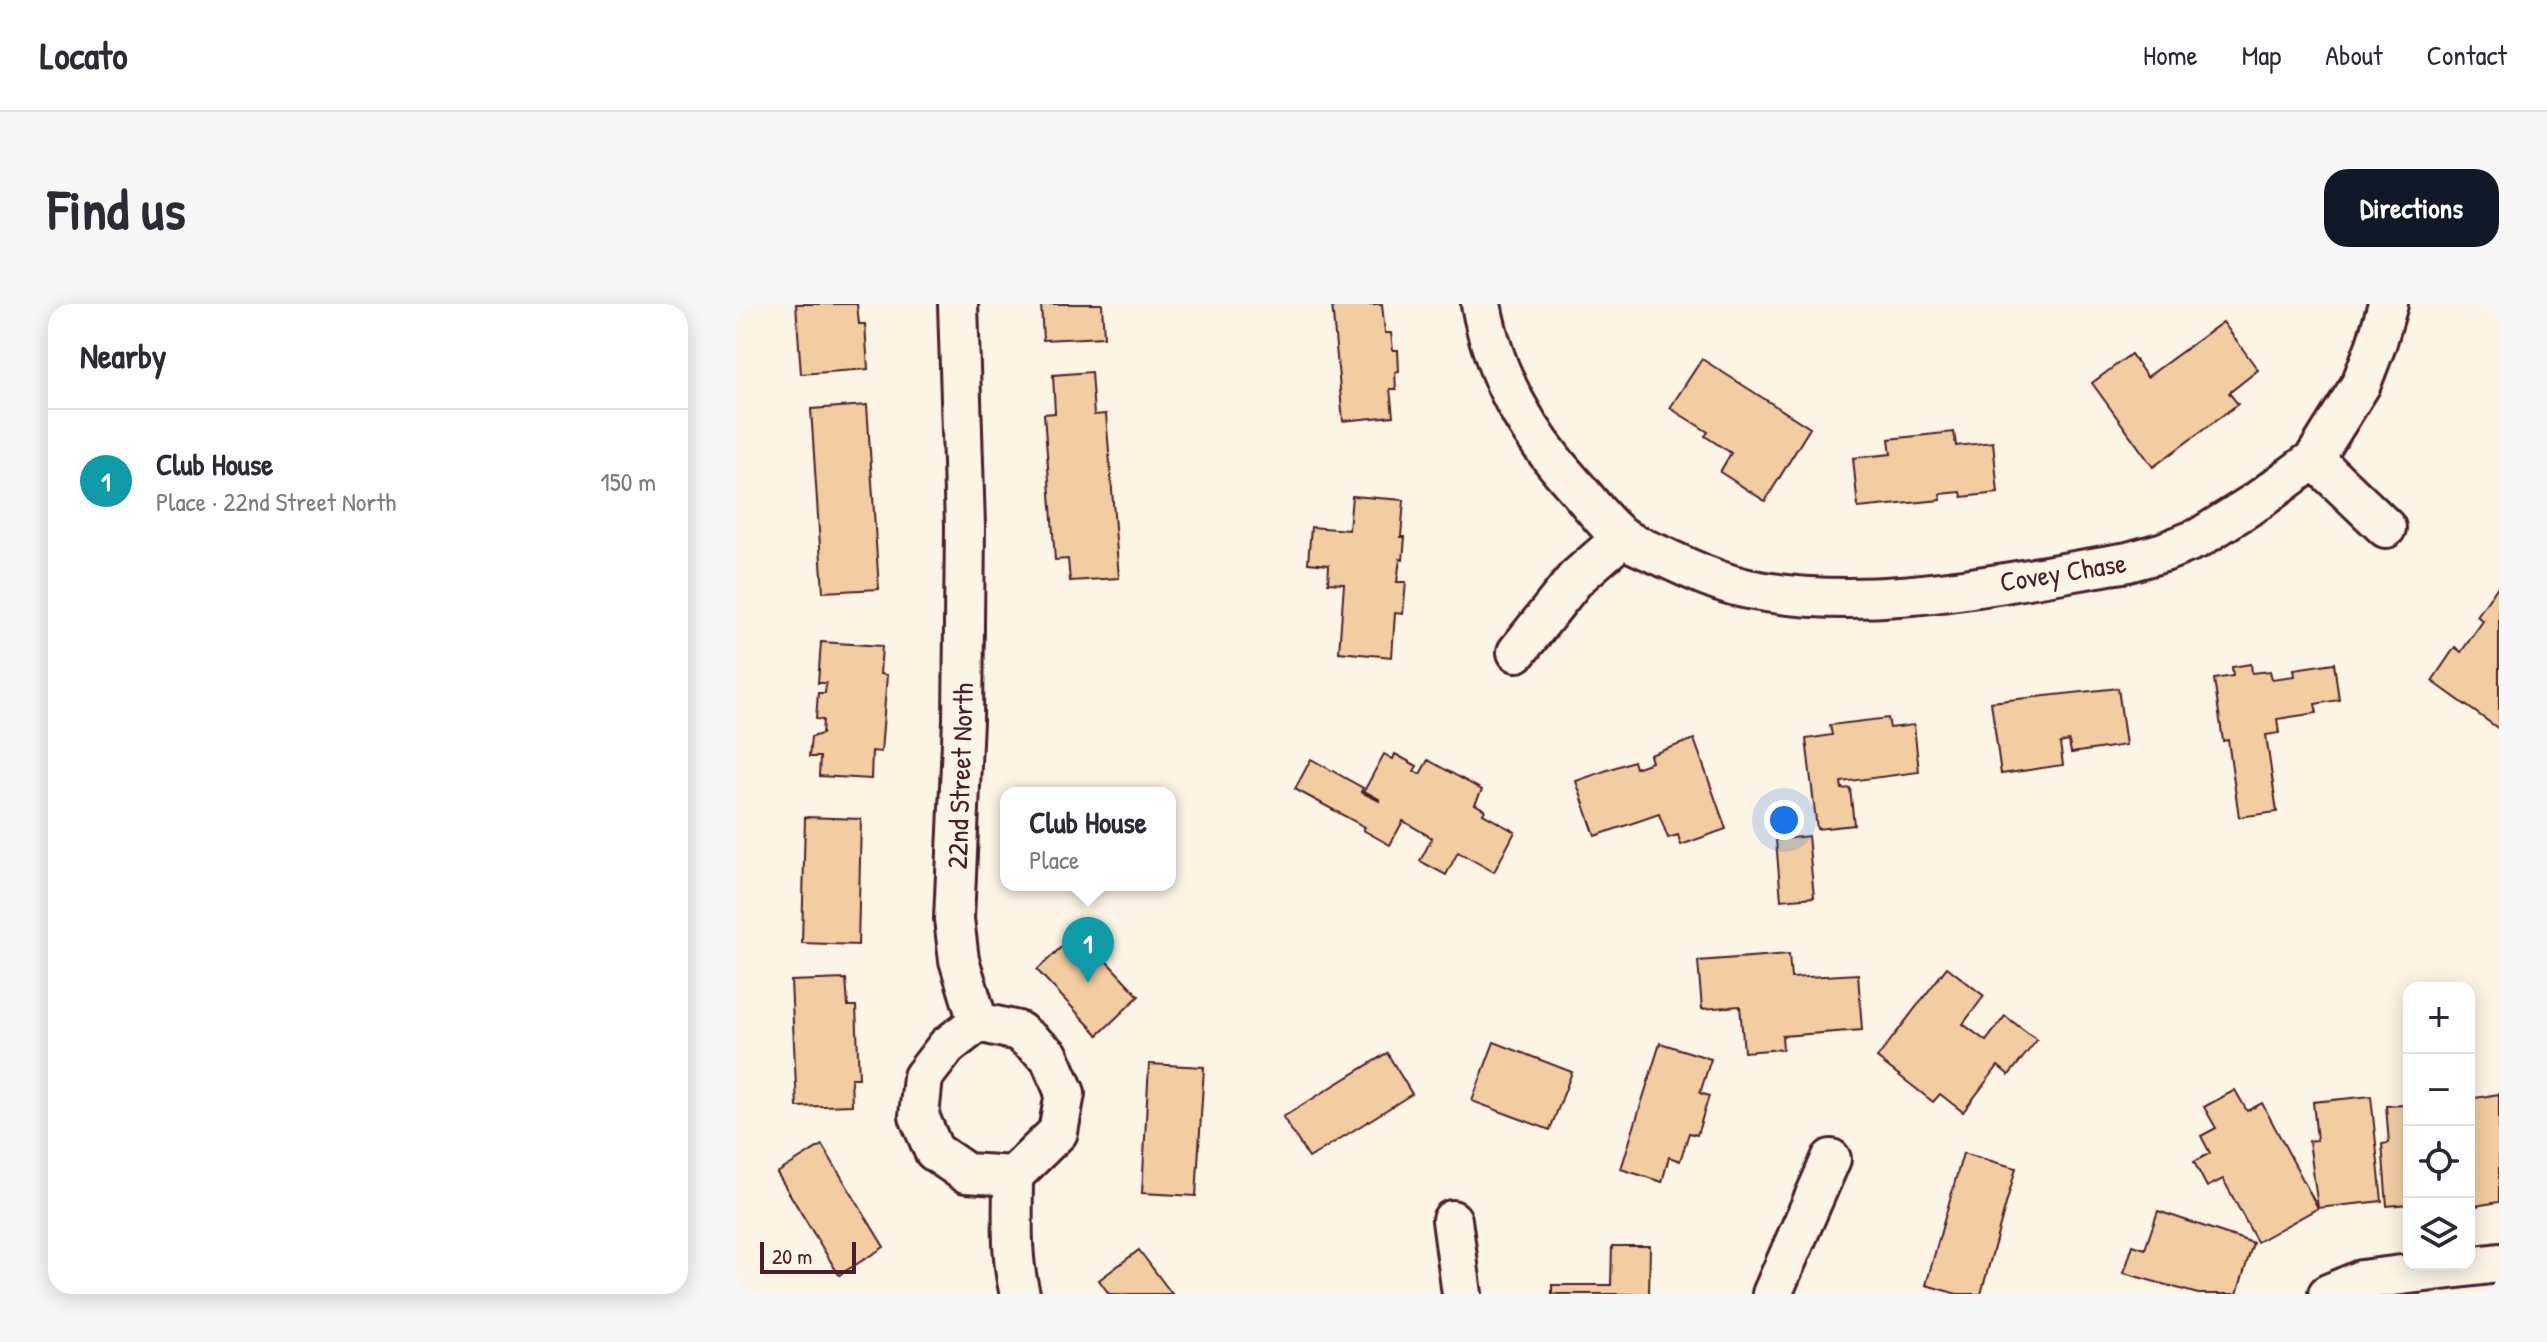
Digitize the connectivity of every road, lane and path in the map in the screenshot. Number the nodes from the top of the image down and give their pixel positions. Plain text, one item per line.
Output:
1 (958, 304) edge
2 (1481, 304) edge
3 (2388, 304) edge
4 (2314, 459) junction
5 (2386, 528) dead end
6 (1623, 537) junction
7 (1517, 652) dead end
8 (978, 1022) junction
9 (1831, 1159) dead end
10 (1013, 1176) junction
11 (1452, 1220) dead end
12 (2499, 1263) edge
13 (2452, 1282) edge
14 (1020, 1294) edge
15 (1462, 1294) edge
16 (1772, 1294) edge
17 (2328, 1294) edge

1 - 8 street, 22nd Street North
2 - 6 street
3 - 4 street, Covey Chase
4 - 5 street
4 - 6 street, Covey Chase
6 - 7 street
8 - 10 street
8 - 10 street
9 - 16 street
10 - 14 street
11 - 15 street
12 - 13 street
13 - 17 street

